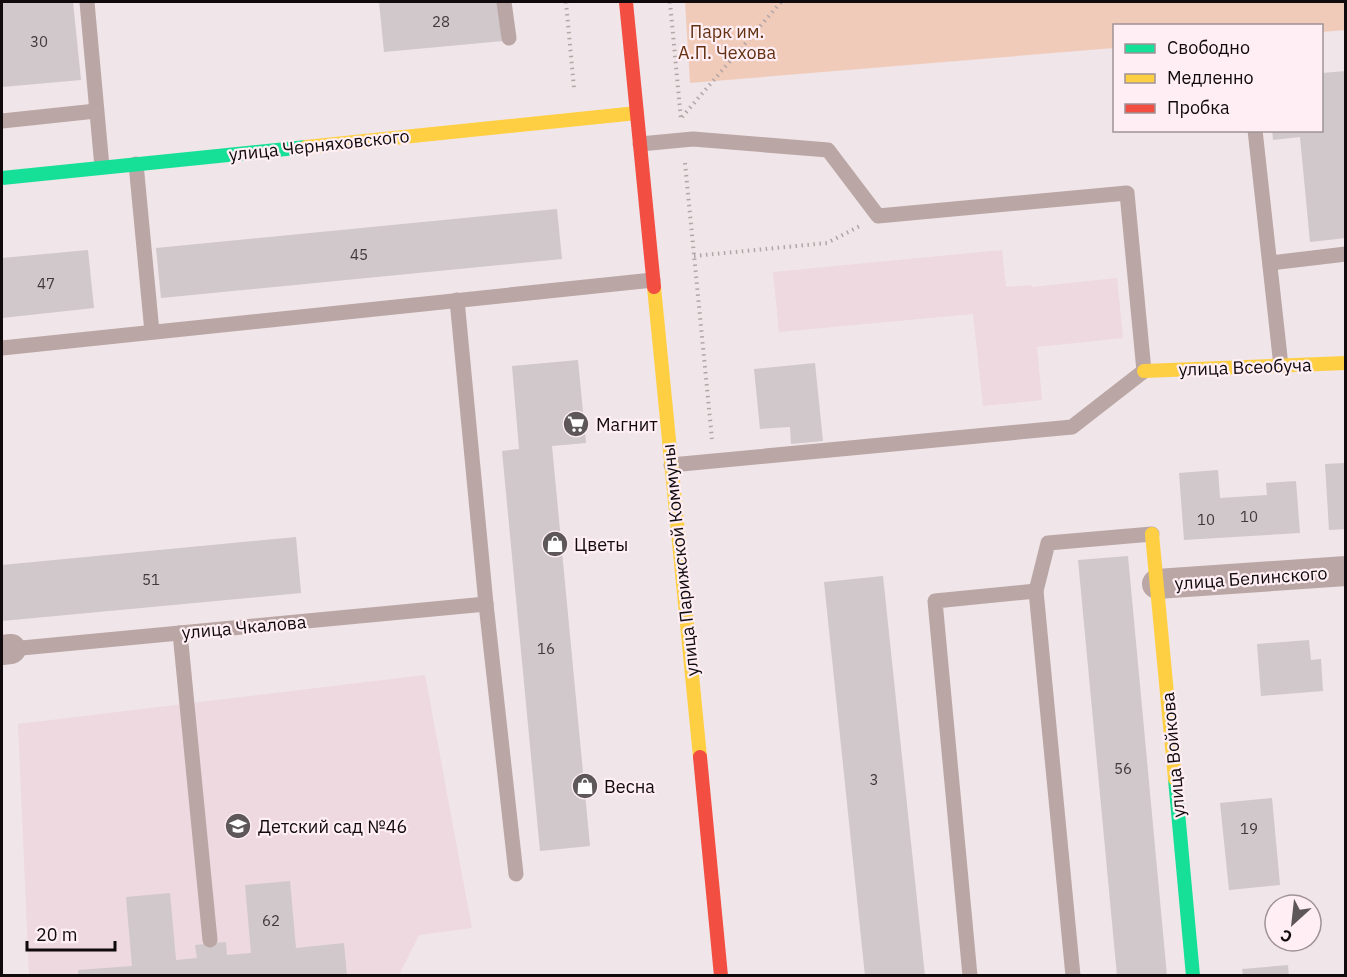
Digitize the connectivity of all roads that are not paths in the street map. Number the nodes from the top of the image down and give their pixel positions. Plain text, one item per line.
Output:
1 (87, 2) edge
2 (504, 2) edge
3 (626, 2) edge
4 (508, 38) dead end
5 (96, 111) junction
6 (637, 113) junction
7 (2, 121) edge
8 (1256, 132) edge
9 (640, 144) junction
10 (136, 164) junction
11 (102, 168) junction
12 (2, 178) edge
13 (1346, 255) edge
14 (1270, 263) junction
15 (653, 280) junction
16 (457, 300) junction
17 (152, 332) junction
18 (2, 348) edge
19 (1346, 363) edge
20 (1281, 366) junction
21 (1144, 371) junction
22 (671, 465) junction
23 (1152, 534) joint
24 (1346, 572) edge
25 (1157, 584) junction
26 (1036, 591) junction
27 (486, 604) junction
28 (180, 633) junction
29 (6, 650) edge
30 (516, 874) dead end
31 (210, 940) dead end
32 (721, 975) edge
33 (970, 975) edge
34 (1073, 975) edge
35 (1193, 975) edge

1 - 5 lane
2 - 4 lane
3 - 6 street, улица Парижской Коммуны
5 - 7 lane
5 - 11 lane
6 - 9 street, улица Парижской Коммуны
6 - 10 street, улица Черняховского
8 - 14 lane
9 - 15 street, улица Парижской Коммуны
9 - 21 lane
10 - 11 street, улица Черняховского
10 - 17 lane
11 - 12 street, улица Черняховского
13 - 14 lane
14 - 20 lane
15 - 16 lane
15 - 22 street, улица Парижской Коммуны
16 - 17 lane
16 - 27 lane
17 - 18 lane
19 - 20 street, улица Всеобуча
20 - 21 street, улица Всеобуча
21 - 22 lane
22 - 32 street, улица Парижской Коммуны
23 - 25 street, улица Войкова
23 - 26 lane
24 - 25 street, улица Белинского
25 - 35 street, улица Войкова
26 - 33 lane
26 - 34 lane
27 - 28 lane, улица Чкалова
27 - 30 lane
28 - 29 lane, улица Чкалова
28 - 31 lane

